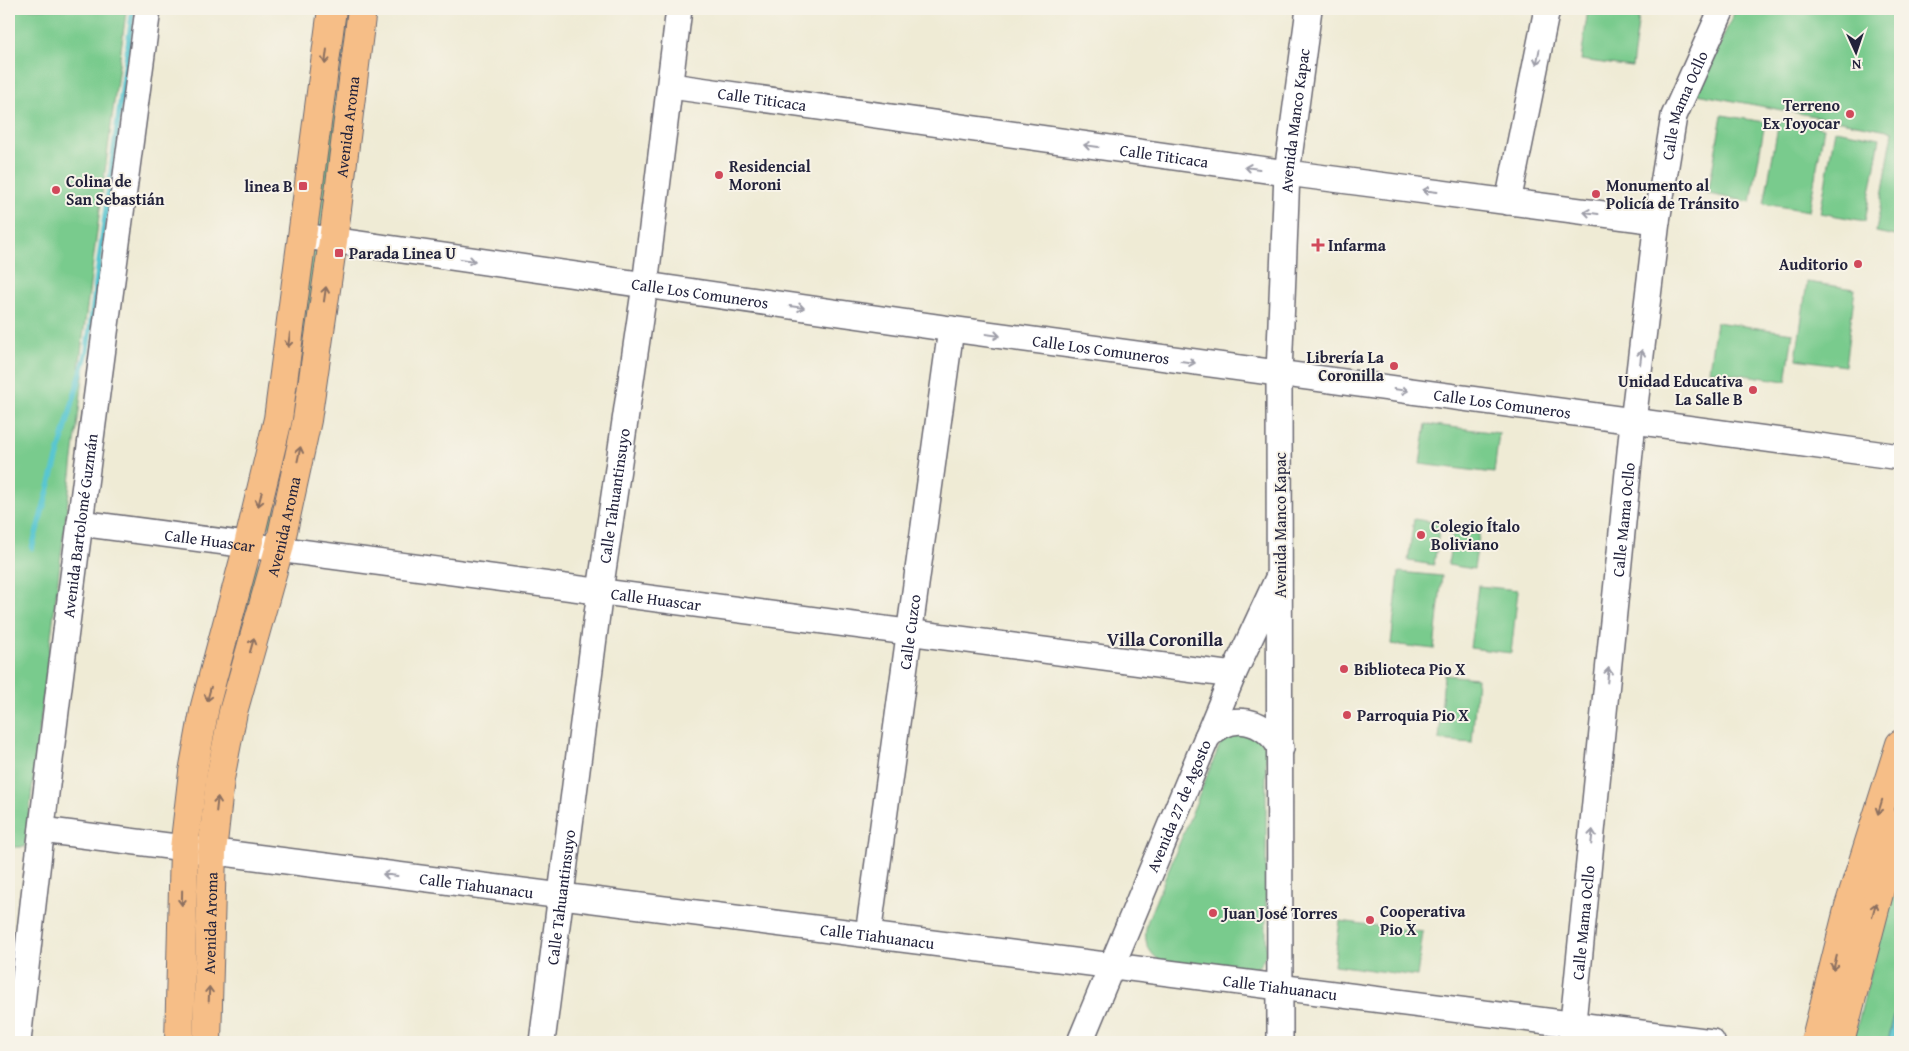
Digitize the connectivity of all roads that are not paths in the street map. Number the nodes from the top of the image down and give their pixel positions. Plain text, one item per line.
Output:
1 (148, 9) edge
2 (332, 9) edge
3 (362, 9) edge
4 (679, 9) edge
5 (1309, 9) edge
6 (1547, 9) edge
7 (1722, 9) edge
8 (671, 86) junction
9 (1287, 173) junction
10 (1508, 202) junction
11 (1657, 221) junction
12 (304, 236) junction
13 (333, 241) junction
14 (645, 285) junction
15 (950, 329) junction
16 (1279, 374) junction
17 (1633, 422) junction
18 (1900, 457) edge
19 (80, 523) junction
20 (248, 545) junction
21 (279, 549) junction
22 (1281, 571) junction
23 (600, 591) junction
24 (910, 632) junction
25 (1233, 675) junction
26 (1207, 737) junction
27 (1900, 744) edge
28 (1280, 748) junction
29 (1900, 824) edge
30 (42, 830) junction
31 (184, 849) junction
32 (212, 852) junction
33 (560, 896) junction
34 (868, 935) junction
35 (1111, 966) junction
36 (1280, 986) junction
37 (1572, 1033) edge
38 (18, 1042) edge
39 (179, 1042) edge
40 (207, 1042) edge
41 (542, 1042) edge
42 (1080, 1042) edge
43 (1280, 1042) edge
44 (1712, 1042) edge
45 (1815, 1042) edge
46 (1840, 1042) edge

1 - 19 street, Avenida Bartolomé Guzmán
2 -> 12 main road, Avenida Aroma
3 - 13 main road, Avenida Aroma
4 - 8 street, Calle Tahuantinsuyo
5 - 9 street, Avenida Manco Kapac
6 -> 10 street
7 - 11 street, Calle Mama Ocllo
9 -> 8 street, Calle Titicaca
8 - 14 street, Calle Tahuantinsuyo
10 -> 9 street, Calle Titicaca
9 - 16 street, Avenida Manco Kapac
11 -> 10 street, Calle Titicaca
17 -> 11 street, Calle Mama Ocllo
12 - 13 street, Calle Los Comuneros
12 -> 20 main road, Avenida Aroma
13 -> 14 street, Calle Los Comuneros
21 -> 13 main road, Avenida Aroma
14 -> 15 street, Calle Los Comuneros
14 - 23 street, Calle Tahuantinsuyo
15 -> 16 street, Calle Los Comuneros
15 - 24 street, Calle Cuzco
16 -> 17 street, Calle Los Comuneros
16 - 22 street, Avenida Manco Kapac
17 - 18 street, Calle Los Comuneros
37 -> 17 street, Calle Mama Ocllo
19 - 20 street, Calle Huascar
19 - 30 street, Avenida Bartolomé Guzmán
20 - 21 street, Calle Huascar
20 -> 31 main road, Avenida Aroma
21 - 23 street, Calle Huascar
32 -> 21 main road, Avenida Aroma
22 - 25 street, Avenida 27 de Agosto
22 - 28 street, Avenida Manco Kapac
23 - 24 street, Calle Huascar
23 - 33 street, Calle Tahuantinsuyo
24 - 25 street, Calle Huascar
24 - 34 street, Calle Cuzco
25 - 26 street, Avenida 27 de Agosto
26 - 28 street
26 - 35 street, Avenida 27 de Agosto
27 -> 45 main road
28 - 36 street, Avenida Manco Kapac
46 -> 29 main road
30 - 31 street, Calle Tiahuanacu
30 - 38 street, Avenida Bartolomé Guzmán
31 - 32 street, Calle Tiahuanacu
31 -> 39 main road, Avenida Aroma
33 -> 32 street, Calle Tiahuanacu
40 -> 32 main road, Avenida Aroma
33 - 34 street, Calle Tiahuanacu
33 - 41 street, Calle Tahuantinsuyo
34 - 35 street, Calle Tiahuanacu
35 - 36 street, Calle Tiahuanacu
35 - 42 street, Avenida 27 de Agosto
36 - 37 street, Calle Tiahuanacu
36 - 43 street, Avenida Manco Kapac
37 - 44 street, Calle Tiahuanacu

